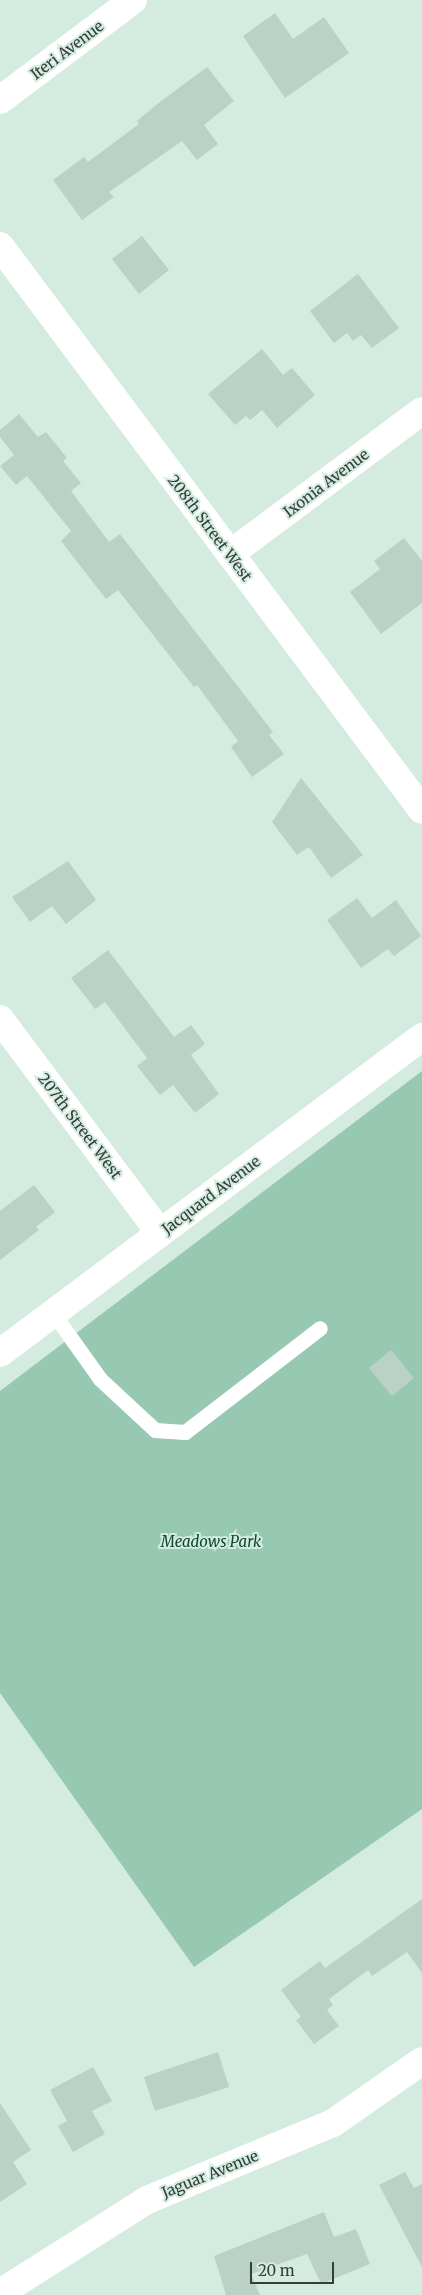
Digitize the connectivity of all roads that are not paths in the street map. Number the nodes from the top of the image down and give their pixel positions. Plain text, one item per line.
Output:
1 (133, 0) edge
2 (0, 100) edge
3 (0, 246) edge
4 (422, 411) edge
5 (230, 554) junction
6 (422, 810) edge
7 (0, 1019) edge
8 (422, 1037) edge
9 (160, 1233) junction
10 (53, 1314) junction
11 (320, 1328) dead end
12 (0, 1353) edge
13 (422, 2061) edge
14 (0, 2293) edge

1 - 2 street, Iteri Avenue
3 - 5 street, 208th Street West
4 - 5 street, Ixonia Avenue
5 - 6 street, 208th Street West
7 - 9 street, 207th Street West
8 - 9 street, Jacquard Avenue
9 - 10 street, Jacquard Avenue
10 - 11 lane
10 - 12 street, Jacquard Avenue
13 - 14 street, Jaguar Avenue

